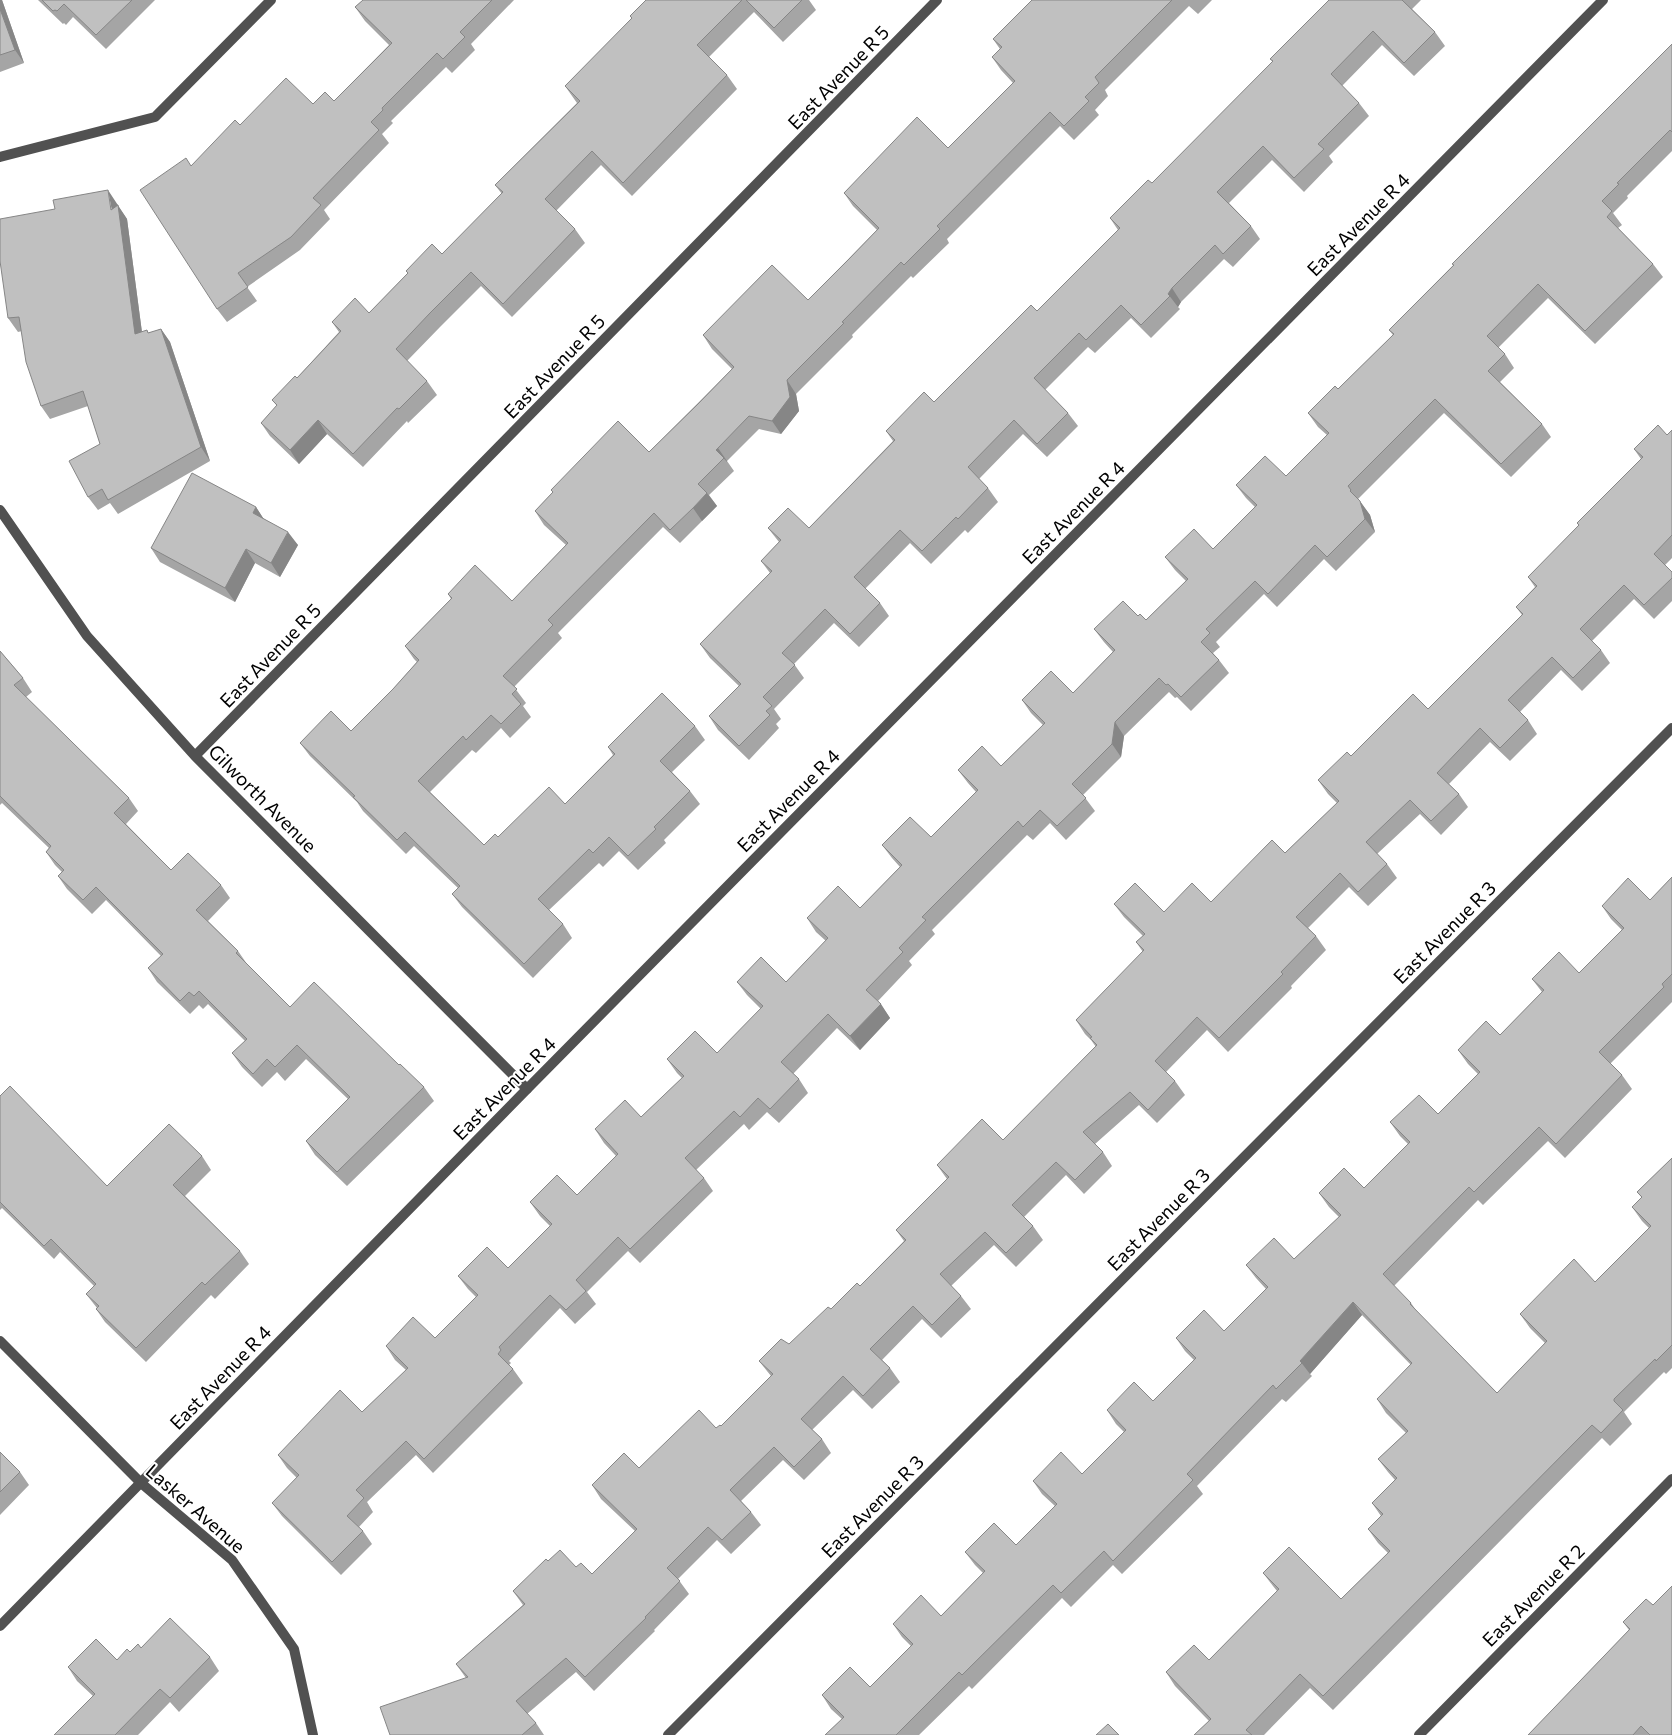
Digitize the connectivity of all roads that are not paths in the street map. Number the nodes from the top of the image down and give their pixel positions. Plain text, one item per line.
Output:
1 (271, 0) edge
2 (937, 0) edge
3 (1603, 0) edge
4 (0, 157) edge
5 (0, 510) edge
6 (1672, 728) edge
7 (196, 756) junction
8 (527, 1089) junction
9 (0, 1341) edge
10 (1672, 1480) edge
11 (141, 1483) junction
12 (0, 1626) edge
13 (314, 1735) edge
14 (668, 1735) edge
15 (1420, 1735) edge

1 - 4 street
2 - 7 street, East Avenue R 5
3 - 8 street, East Avenue R 4
5 - 7 street, Gilworth Avenue
6 - 14 street, East Avenue R 3
7 - 8 street, Gilworth Avenue
8 - 11 street, East Avenue R 4
9 - 11 street, Lasker Avenue
10 - 15 street, East Avenue R 2
11 - 12 street, East Avenue R 4
11 - 13 street, Lasker Avenue

